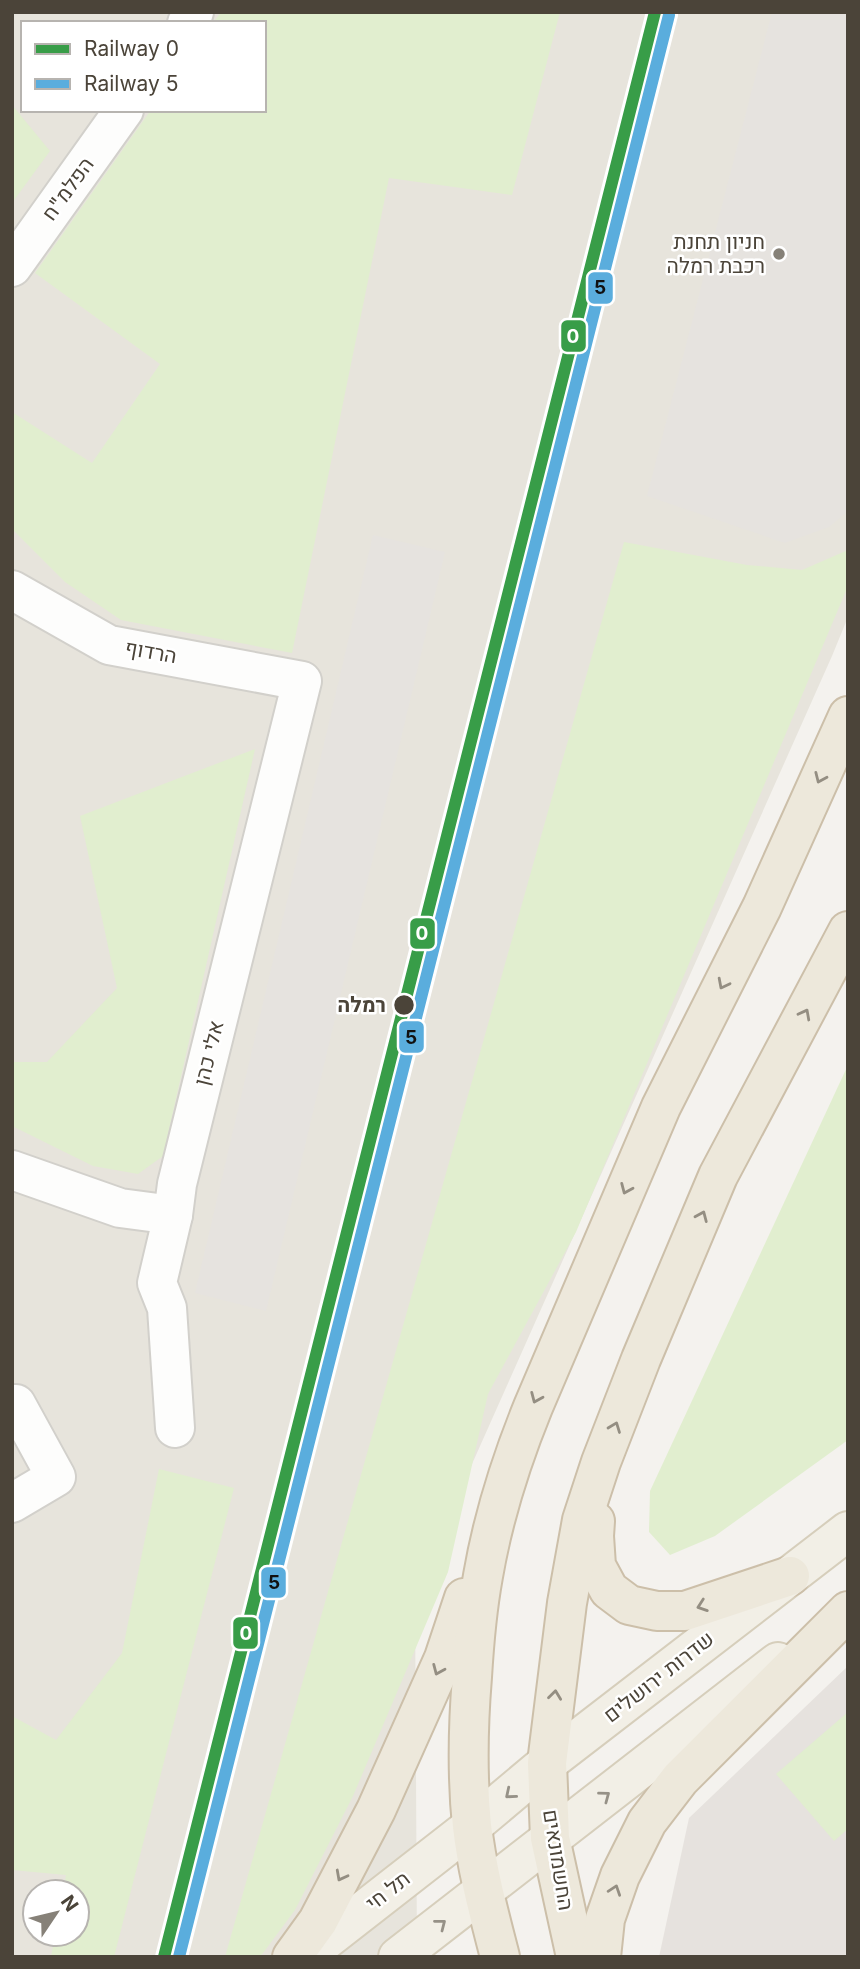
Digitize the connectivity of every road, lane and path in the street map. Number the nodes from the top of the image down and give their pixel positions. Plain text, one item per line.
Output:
1 (123, 112) edge
2 (12, 267) edge
3 (12, 590) edge
4 (302, 681) joint
5 (848, 716) edge
6 (848, 931) edge
7 (18, 1175) edge
8 (173, 1215) junction
9 (16, 1404) dead end
10 (175, 1428) dead end
11 (601, 1462) junction
12 (510, 1468) junction
13 (12, 1503) edge
14 (848, 1531) edge
15 (790, 1576) junction
16 (848, 1609) edge
17 (547, 1763) junction
18 (472, 1826) junction
19 (550, 1838) junction
20 (484, 1890) junction
21 (292, 1957) edge
22 (304, 1957) edge
23 (398, 1957) edge
24 (500, 1957) edge
25 (576, 1957) edge
26 (601, 1957) edge

1 - 2 street, הפלמ"ח
3 - 4 street, הרדוף
4 - 8 street, אלי כהן
5 -> 12 highway
11 -> 6 highway
7 - 8 street
8 - 10 street, אלי כהן
9 - 13 street
15 -> 11 highway
17 -> 11 highway, החשמונאים
12 - 18 highway
12 -> 21 highway
14 - 15 main road, שדרות ירושלים
15 - 17 main road, שדרות ירושלים
19 -> 16 main road
26 -> 16 highway
17 -> 18 main road, שדרות ירושלים
17 - 19 highway, החשמונאים
18 - 20 highway
18 - 22 main road, תל חי
19 - 20 main road
19 - 25 highway, החשמונאים
23 -> 20 main road
20 - 24 highway

